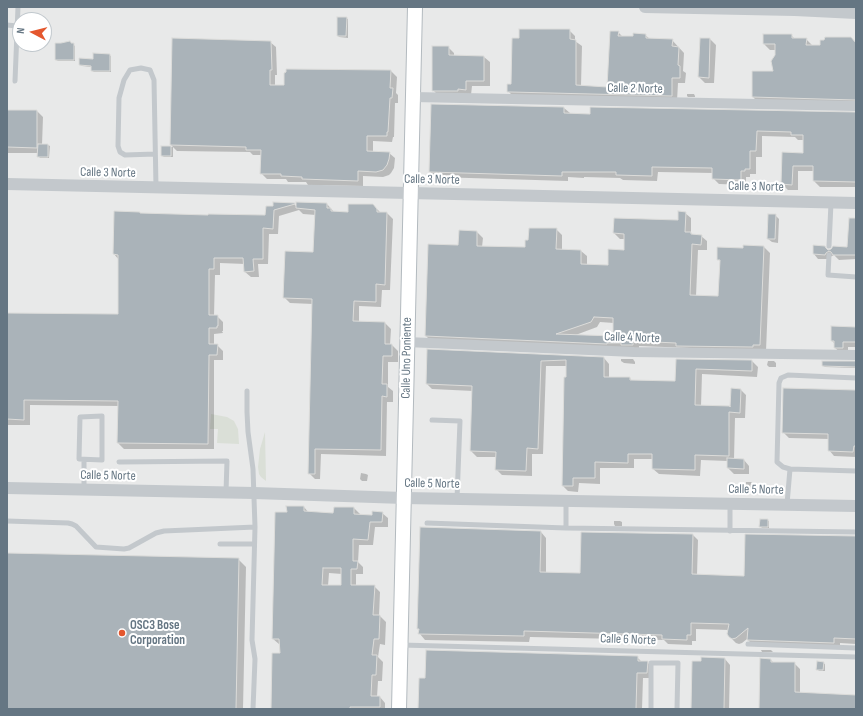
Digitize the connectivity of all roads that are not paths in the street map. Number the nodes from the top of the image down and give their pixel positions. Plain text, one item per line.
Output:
1 (415, 7) edge
2 (645, 7) edge
3 (656, 7) edge
4 (795, 9) edge
5 (856, 13) edge
6 (16, 52) edge
7 (15, 81) dead end
8 (413, 97) junction
9 (856, 106) edge
10 (155, 154) junction
11 (7, 184) edge
12 (156, 188) junction
13 (411, 194) junction
14 (831, 203) junction
15 (856, 203) edge
16 (829, 246) dead end
17 (829, 255) dead end
18 (856, 277) edge
19 (407, 342) junction
20 (856, 355) edge
21 (856, 378) edge
22 (247, 391) dead end
23 (432, 420) dead end
24 (84, 460) junction
25 (119, 462) dead end
26 (790, 468) junction
27 (856, 471) edge
28 (7, 488) edge
29 (84, 490) junction
30 (226, 492) junction
31 (254, 493) junction
32 (404, 498) junction
33 (457, 499) junction
34 (566, 501) junction
35 (730, 504) junction
36 (786, 504) junction
37 (856, 506) edge
38 (7, 521) edge
39 (427, 523) dead end
40 (254, 527) junction
41 (566, 528) junction
42 (730, 531) junction
43 (856, 532) edge
44 (220, 544) dead end
45 (254, 544) junction
46 (748, 644) dead end
47 (400, 645) junction
48 (856, 648) edge
49 (856, 657) edge
50 (253, 709) edge
51 (399, 709) edge
52 (651, 709) edge
53 (677, 709) edge

1 - 8 main road, Calle Uno Poniente
2 - 3 street
3 - 4 street
4 - 5 street
6 - 7 lane
8 - 9 street, Calle 2 Norte
8 - 13 main road, Calle Uno Poniente
10 - 10 lane
10 - 12 lane
11 - 12 street, Calle 3 Norte
12 - 13 street, Calle 3 Norte
13 - 14 street, Calle 3 Norte
13 - 19 main road, Calle Uno Poniente
14 - 15 street, Calle 3 Norte
14 - 16 lane
17 - 18 lane
19 - 20 street, Calle 4 Norte
19 - 32 main road, Calle Uno Poniente
21 - 26 lane
22 - 31 lane
23 - 33 lane
24 - 24 lane
24 - 29 lane
25 - 30 lane
26 - 27 lane
26 - 36 lane
28 - 29 street, Calle 5 Norte
29 - 30 street, Calle 5 Norte
30 - 31 street, Calle 5 Norte
31 - 32 street, Calle 5 Norte
31 - 40 lane
32 - 33 street, Calle 5 Norte
32 - 47 main road, Calle Uno Poniente
33 - 34 street, Calle 5 Norte
34 - 35 street, Calle 5 Norte
34 - 41 lane
35 - 36 street, Calle 5 Norte
35 - 42 lane
36 - 37 street, Calle 5 Norte
38 - 40 lane
39 - 41 lane
40 - 45 lane
41 - 42 lane
42 - 43 lane
44 - 45 lane
45 - 50 lane
46 - 48 lane
47 - 49 lane, Calle 6 Norte
47 - 51 main road, Calle Uno Poniente
52 - 53 lane

